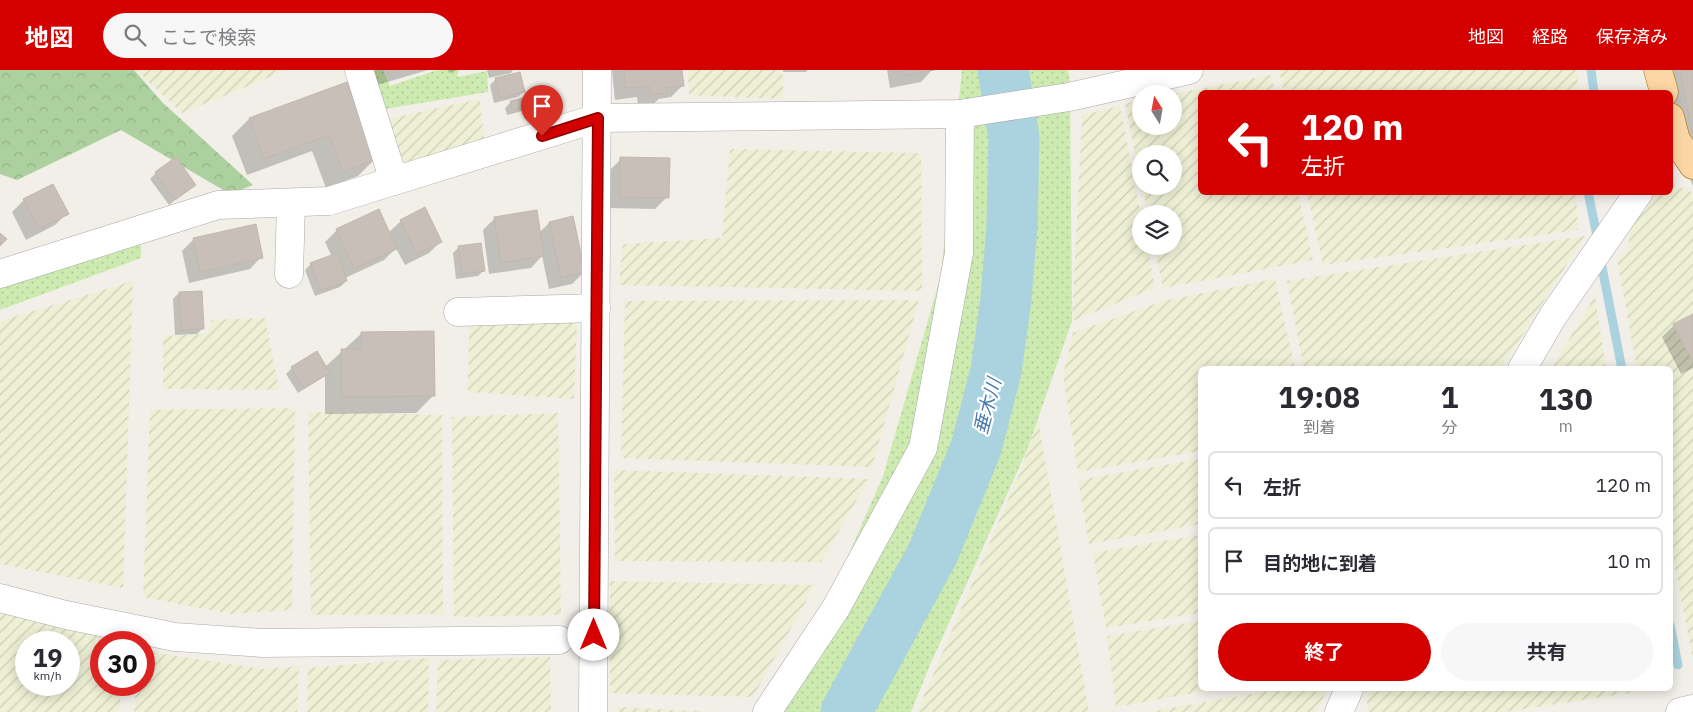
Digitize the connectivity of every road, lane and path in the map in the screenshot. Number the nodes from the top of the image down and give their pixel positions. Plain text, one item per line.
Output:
1 (359, 70) edge
2 (597, 70) edge
3 (1189, 70) edge
4 (1658, 70) edge
5 (1663, 90) edge
6 (960, 114) junction
7 (598, 118) junction
8 (1673, 136) edge
9 (1693, 164) edge
10 (394, 181) junction
11 (1637, 195) edge
12 (292, 203) junction
13 (0, 274) edge
14 (289, 274) dead end
15 (596, 308) junction
16 (458, 312) dead end
17 (1524, 366) edge
18 (0, 598) edge
19 (560, 640) dead end
20 (1348, 691) edge
21 (1693, 709) edge
22 (593, 712) edge
23 (767, 712) edge
24 (1339, 712) edge
25 (1680, 712) edge

1 - 10 street
2 - 7 street
3 - 6 street
4 - 5 main road
6 - 7 street
6 - 23 street
7 - 10 street
7 - 15 street
8 - 9 main road
10 - 12 street
11 - 17 street
12 - 13 street
12 - 14 street
15 - 16 street
15 - 22 street
18 - 19 street
20 - 24 street
21 - 25 street

